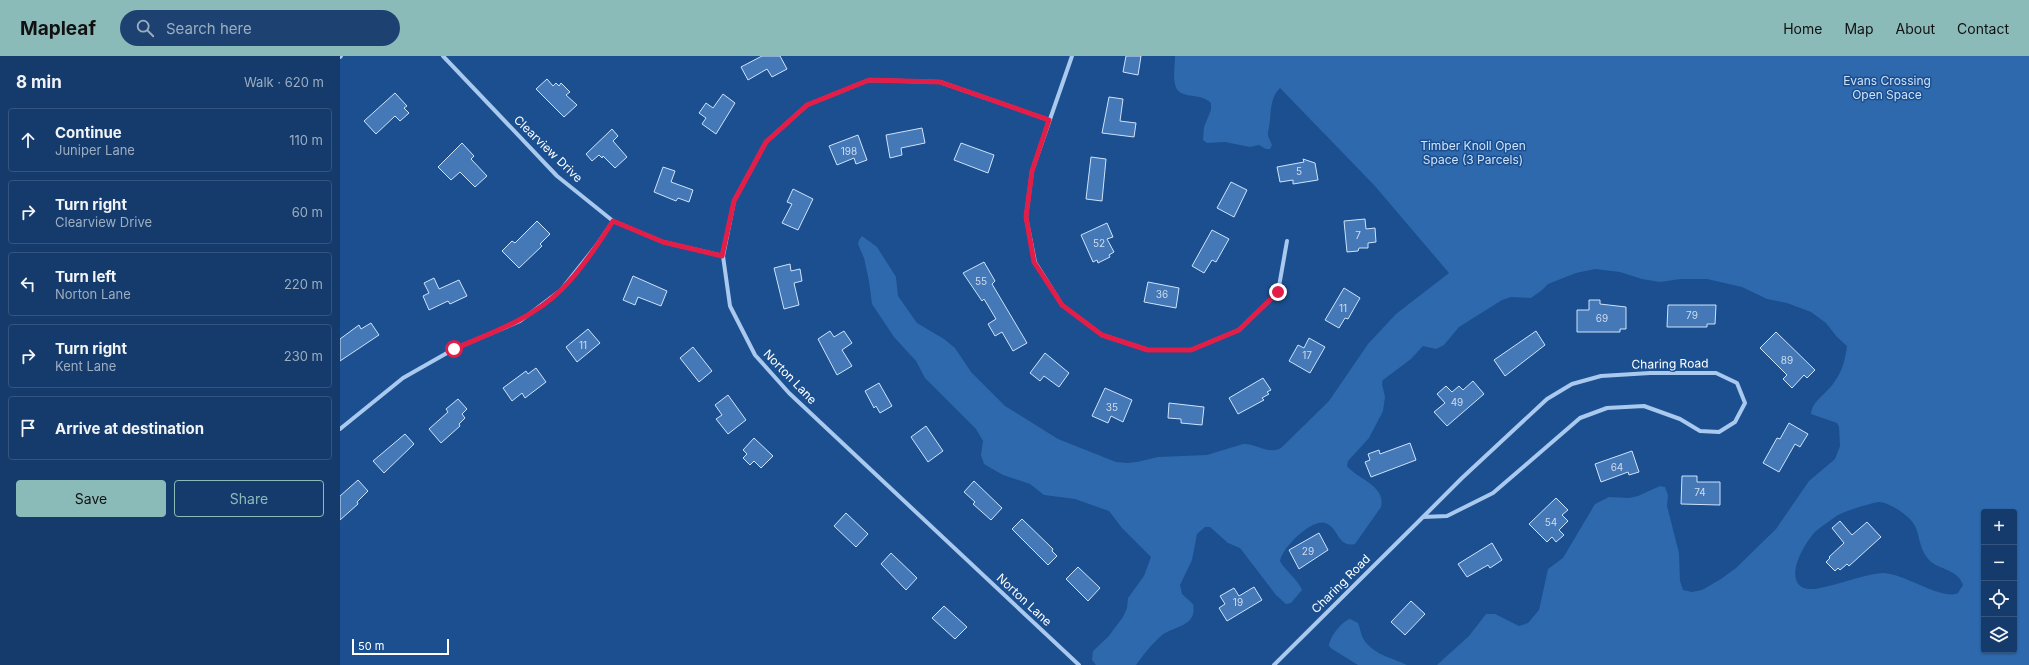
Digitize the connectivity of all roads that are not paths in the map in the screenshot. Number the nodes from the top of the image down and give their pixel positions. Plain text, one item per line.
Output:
1 (443, 56) edge
2 (1072, 56) edge
3 (1049, 120) junction
4 (613, 221) junction
5 (1287, 241) dead end
6 (722, 256) junction
7 (340, 429) edge
8 (1423, 517) junction
9 (1079, 665) edge
10 (1274, 665) edge

1 - 4 street, Clearview Drive
2 - 3 street
3 - 5 street
3 - 6 street, Norton Lane
4 - 6 street, Clearview Drive
4 - 7 street
6 - 9 street, Norton Lane
8 - 8 street, Charing Road
8 - 10 street, Charing Road

